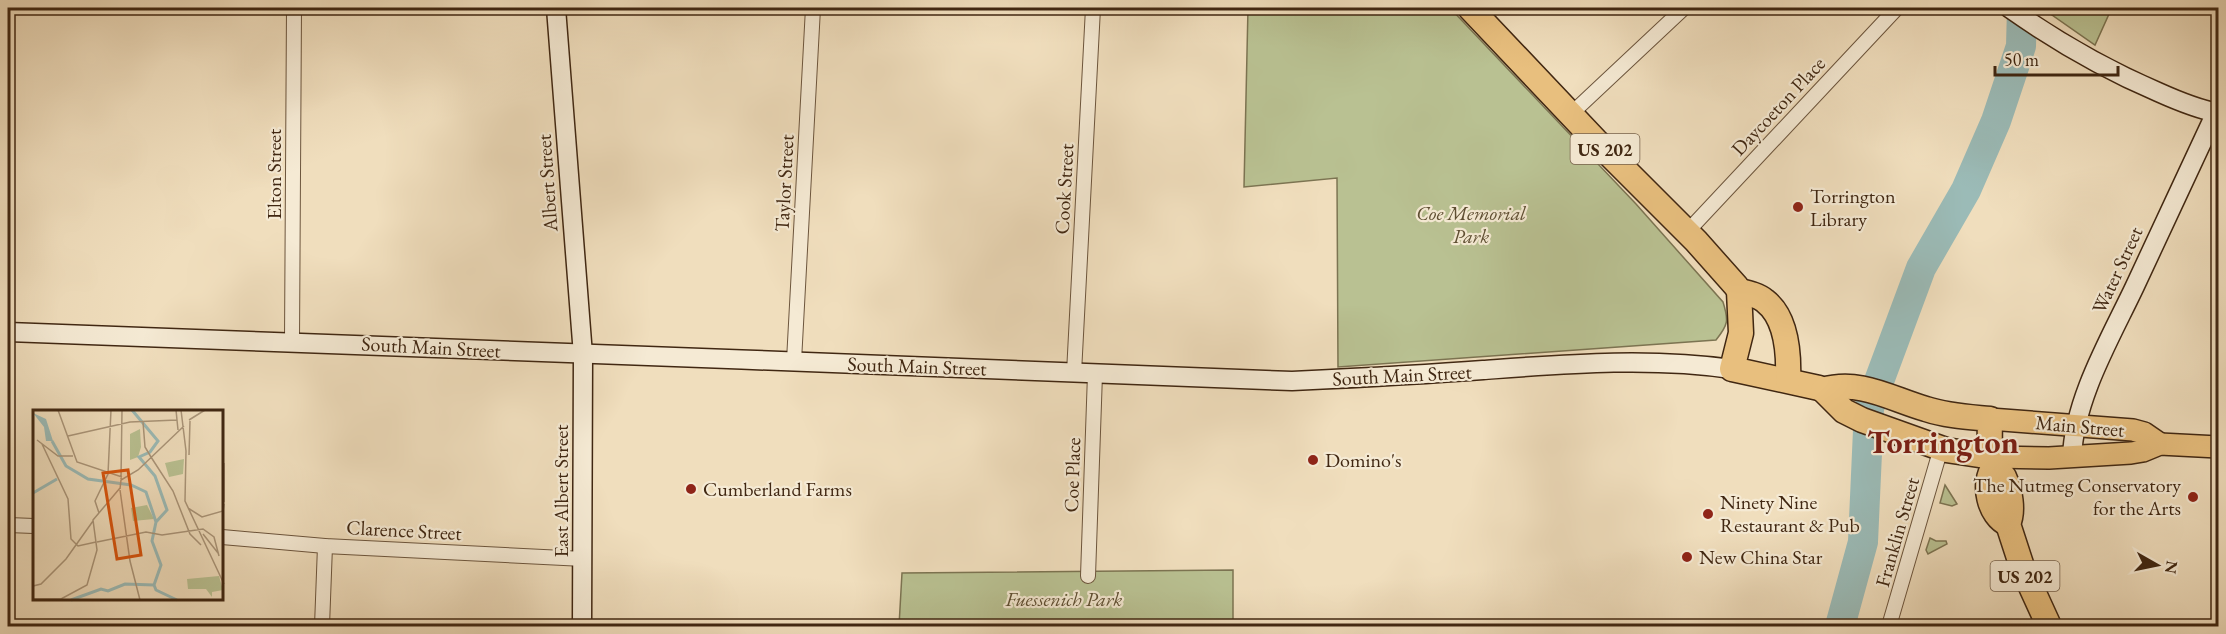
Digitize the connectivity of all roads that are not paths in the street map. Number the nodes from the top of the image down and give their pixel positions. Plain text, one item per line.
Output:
1 (294, 8) edge
2 (556, 8) edge
3 (813, 8) edge
4 (1093, 8) edge
5 (1684, 8) edge
6 (1897, 8) edge
7 (2009, 8) edge
8 (1473, 9) edge
9 (2218, 111) edge
10 (1571, 114) junction
11 (1687, 232) junction
12 (1739, 291) junction
13 (8, 332) edge
14 (292, 341) junction
15 (584, 355) junction
16 (794, 361) junction
17 (1732, 369) junction
18 (1074, 373) junction
19 (1095, 374) junction
20 (1788, 380) junction
21 (1823, 390) junction
22 (1892, 397) joint
23 (1990, 419) junction
24 (2076, 425) junction
25 (1891, 430) joint
26 (2160, 444) junction
27 (1935, 446) junction
28 (2218, 447) edge
29 (2072, 457) junction
30 (1986, 460) junction
31 (8, 525) edge
32 (33, 526) edge
33 (224, 537) edge
34 (325, 546) junction
35 (584, 560) junction
36 (1088, 576) dead end
37 (322, 627) edge
38 (582, 627) edge
39 (1889, 627) edge
40 (2049, 627) edge

1 - 14 street, Elton Street
2 - 15 main road, Albert Street
3 - 16 street, Taylor Street
4 - 18 street, Cook Street
5 - 10 street
6 - 11 street, Daycoeton Place
7 - 9 main road
8 - 10 highway, US 202
9 - 24 main road, Water Street
10 - 11 highway, US 202
11 - 12 highway, US 202
12 - 17 highway
12 - 20 highway, US 202
13 - 14 main road, South Main Street
14 - 15 main road, South Main Street
15 - 16 main road, South Main Street
15 - 35 main road, East Albert Street
16 - 18 main road, South Main Street
17 - 19 main road, South Main Street
17 - 20 highway, South Main Street
18 - 19 main road, South Main Street
19 - 36 street, Coe Place
20 - 21 highway, South Main Street
21 - 22 highway, South Main Street
21 - 25 highway, South Main Street
22 - 23 highway, Main Street
23 - 24 main road, Main Street
23 - 30 highway, US 202
24 - 26 main road, Main Street
24 - 29 main road, Water Street
25 - 27 highway, Main Street
26 - 28 main road, Main Street
26 - 29 main road, Main Street
27 - 30 highway, Main Street
27 - 39 street, Franklin Street
29 - 30 main road, Main Street
30 - 40 highway, US 202
31 - 32 street
33 - 34 street, Clarence Street
34 - 35 street, Clarence Street
34 - 37 street
35 - 38 main road, East Albert Street

